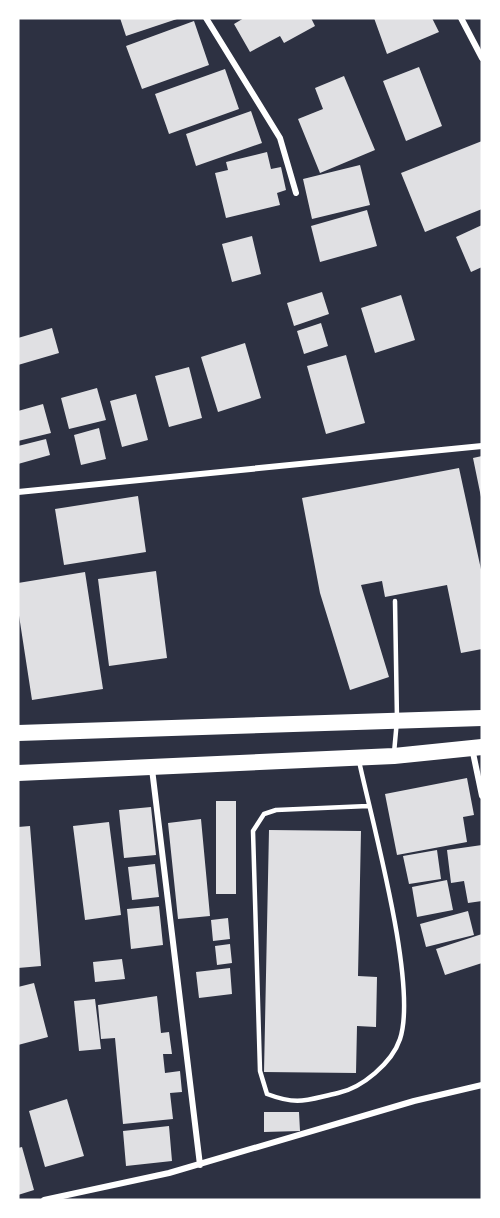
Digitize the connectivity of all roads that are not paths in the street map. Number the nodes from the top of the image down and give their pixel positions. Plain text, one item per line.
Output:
1 (206, 18) edge
2 (461, 18) edge
3 (482, 58) edge
4 (296, 194) dead end
5 (482, 446) edge
6 (18, 492) edge
7 (395, 601) dead end
8 (482, 718) edge
9 (397, 720) junction
10 (18, 733) edge
11 (477, 747) edge
12 (358, 756) junction
13 (394, 756) junction
14 (152, 769) junction
15 (18, 773) edge
16 (482, 796) edge
17 (368, 806) junction
18 (482, 1085) edge
19 (200, 1164) junction
20 (44, 1200) edge

1 - 4 street
2 - 3 street
5 - 6 street
7 - 9 lane
8 - 9 highway
9 - 10 highway
9 - 13 lane
11 - 13 highway
11 - 16 street
12 - 13 highway
12 - 14 highway
12 - 17 lane
14 - 15 highway
14 - 19 street
17 - 17 lane
18 - 19 street
19 - 20 street

